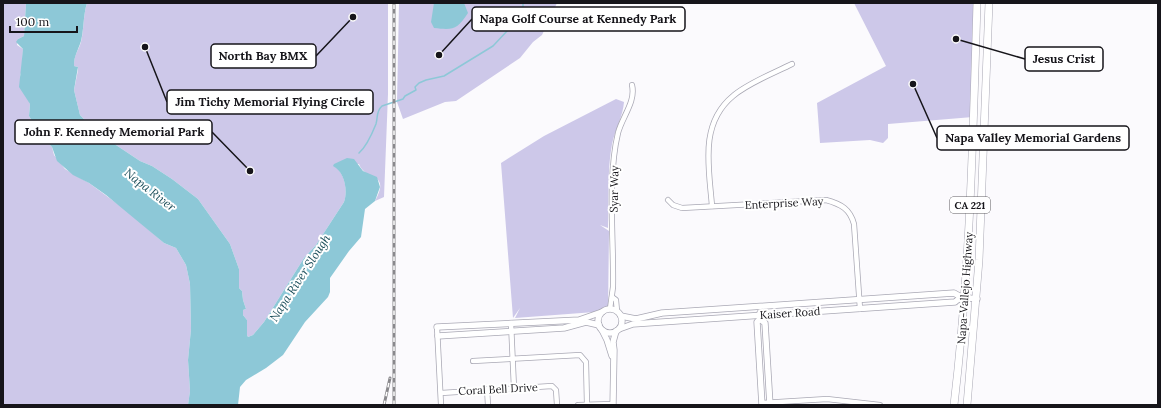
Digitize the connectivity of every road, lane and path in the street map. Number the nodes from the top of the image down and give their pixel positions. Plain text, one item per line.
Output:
1 (976, 3) edge
2 (989, 3) edge
3 (792, 64) dead end
4 (632, 85) dead end
5 (973, 112) junction
6 (984, 112) junction
7 (668, 200) dead end
8 (712, 206) junction
9 (612, 297) junction
10 (963, 298) junction
11 (859, 299) junction
12 (977, 299) junction
13 (760, 307) junction
14 (610, 309) junction
15 (860, 309) junction
16 (617, 311) junction
17 (602, 312) junction
18 (621, 316) junction
19 (760, 317) junction
20 (511, 323) junction
21 (600, 327) junction
22 (438, 328) joint
23 (617, 330) junction
24 (511, 332) junction
25 (438, 336) junction
26 (513, 358) junction
27 (473, 361) dead end
28 (613, 362) junction
29 (514, 388) junction
30 (488, 389) junction
31 (441, 393) junction
32 (770, 403) edge
33 (762, 404) edge
34 (441, 405) edge
35 (488, 405) edge
36 (557, 405) edge
37 (578, 405) edge
38 (587, 405) edge
39 (613, 405) edge
40 (880, 405) edge
41 (954, 405) edge
42 (967, 405) edge

1 - 5 main road, Napa-Vallejo Highway / CA 221
2 - 6 main road, Napa-Vallejo Highway / CA 221
3 - 8 street
4 - 9 street, Syar Way
5 - 6 street
5 - 10 main road, Napa-Vallejo Highway / CA 221
6 - 12 main road, Napa-Vallejo Highway / CA 221
7 - 8 street, Enterprise Way
8 - 11 street, Enterprise Way
9 - 14 street, Syar Way
9 - 16 street, Syar Way
10 - 11 street, Kaiser Road
10 - 12 street, Kaiser Road
10 - 15 street, Kaiser Road
10 - 41 main road, Napa-Vallejo Highway / CA 221
11 - 13 street, Kaiser Road
11 - 15 street, Enterprise Way
12 - 42 main road, Napa-Vallejo Highway / CA 221
13 - 18 street, Kaiser Road
13 - 19 street
14 - 16 street
14 - 17 street
15 - 19 street, Kaiser Road
16 - 18 street
17 - 20 street
17 - 21 street
18 - 23 street
19 - 23 street, Kaiser Road
19 - 32 street
19 - 33 street
20 - 22 street
20 - 24 street
21 - 23 street
21 - 24 street
21 - 28 street
22 - 25 street
23 - 28 street
24 - 25 street
24 - 26 street
25 - 31 street
26 - 27 street
26 - 29 street
26 - 38 street
28 - 39 street
29 - 30 street, Coral Bell Drive
29 - 36 street, Coral Bell Drive
30 - 31 street, Coral Bell Drive
30 - 35 street
31 - 34 street
32 - 33 street
32 - 40 street
37 - 38 street
38 - 39 street

